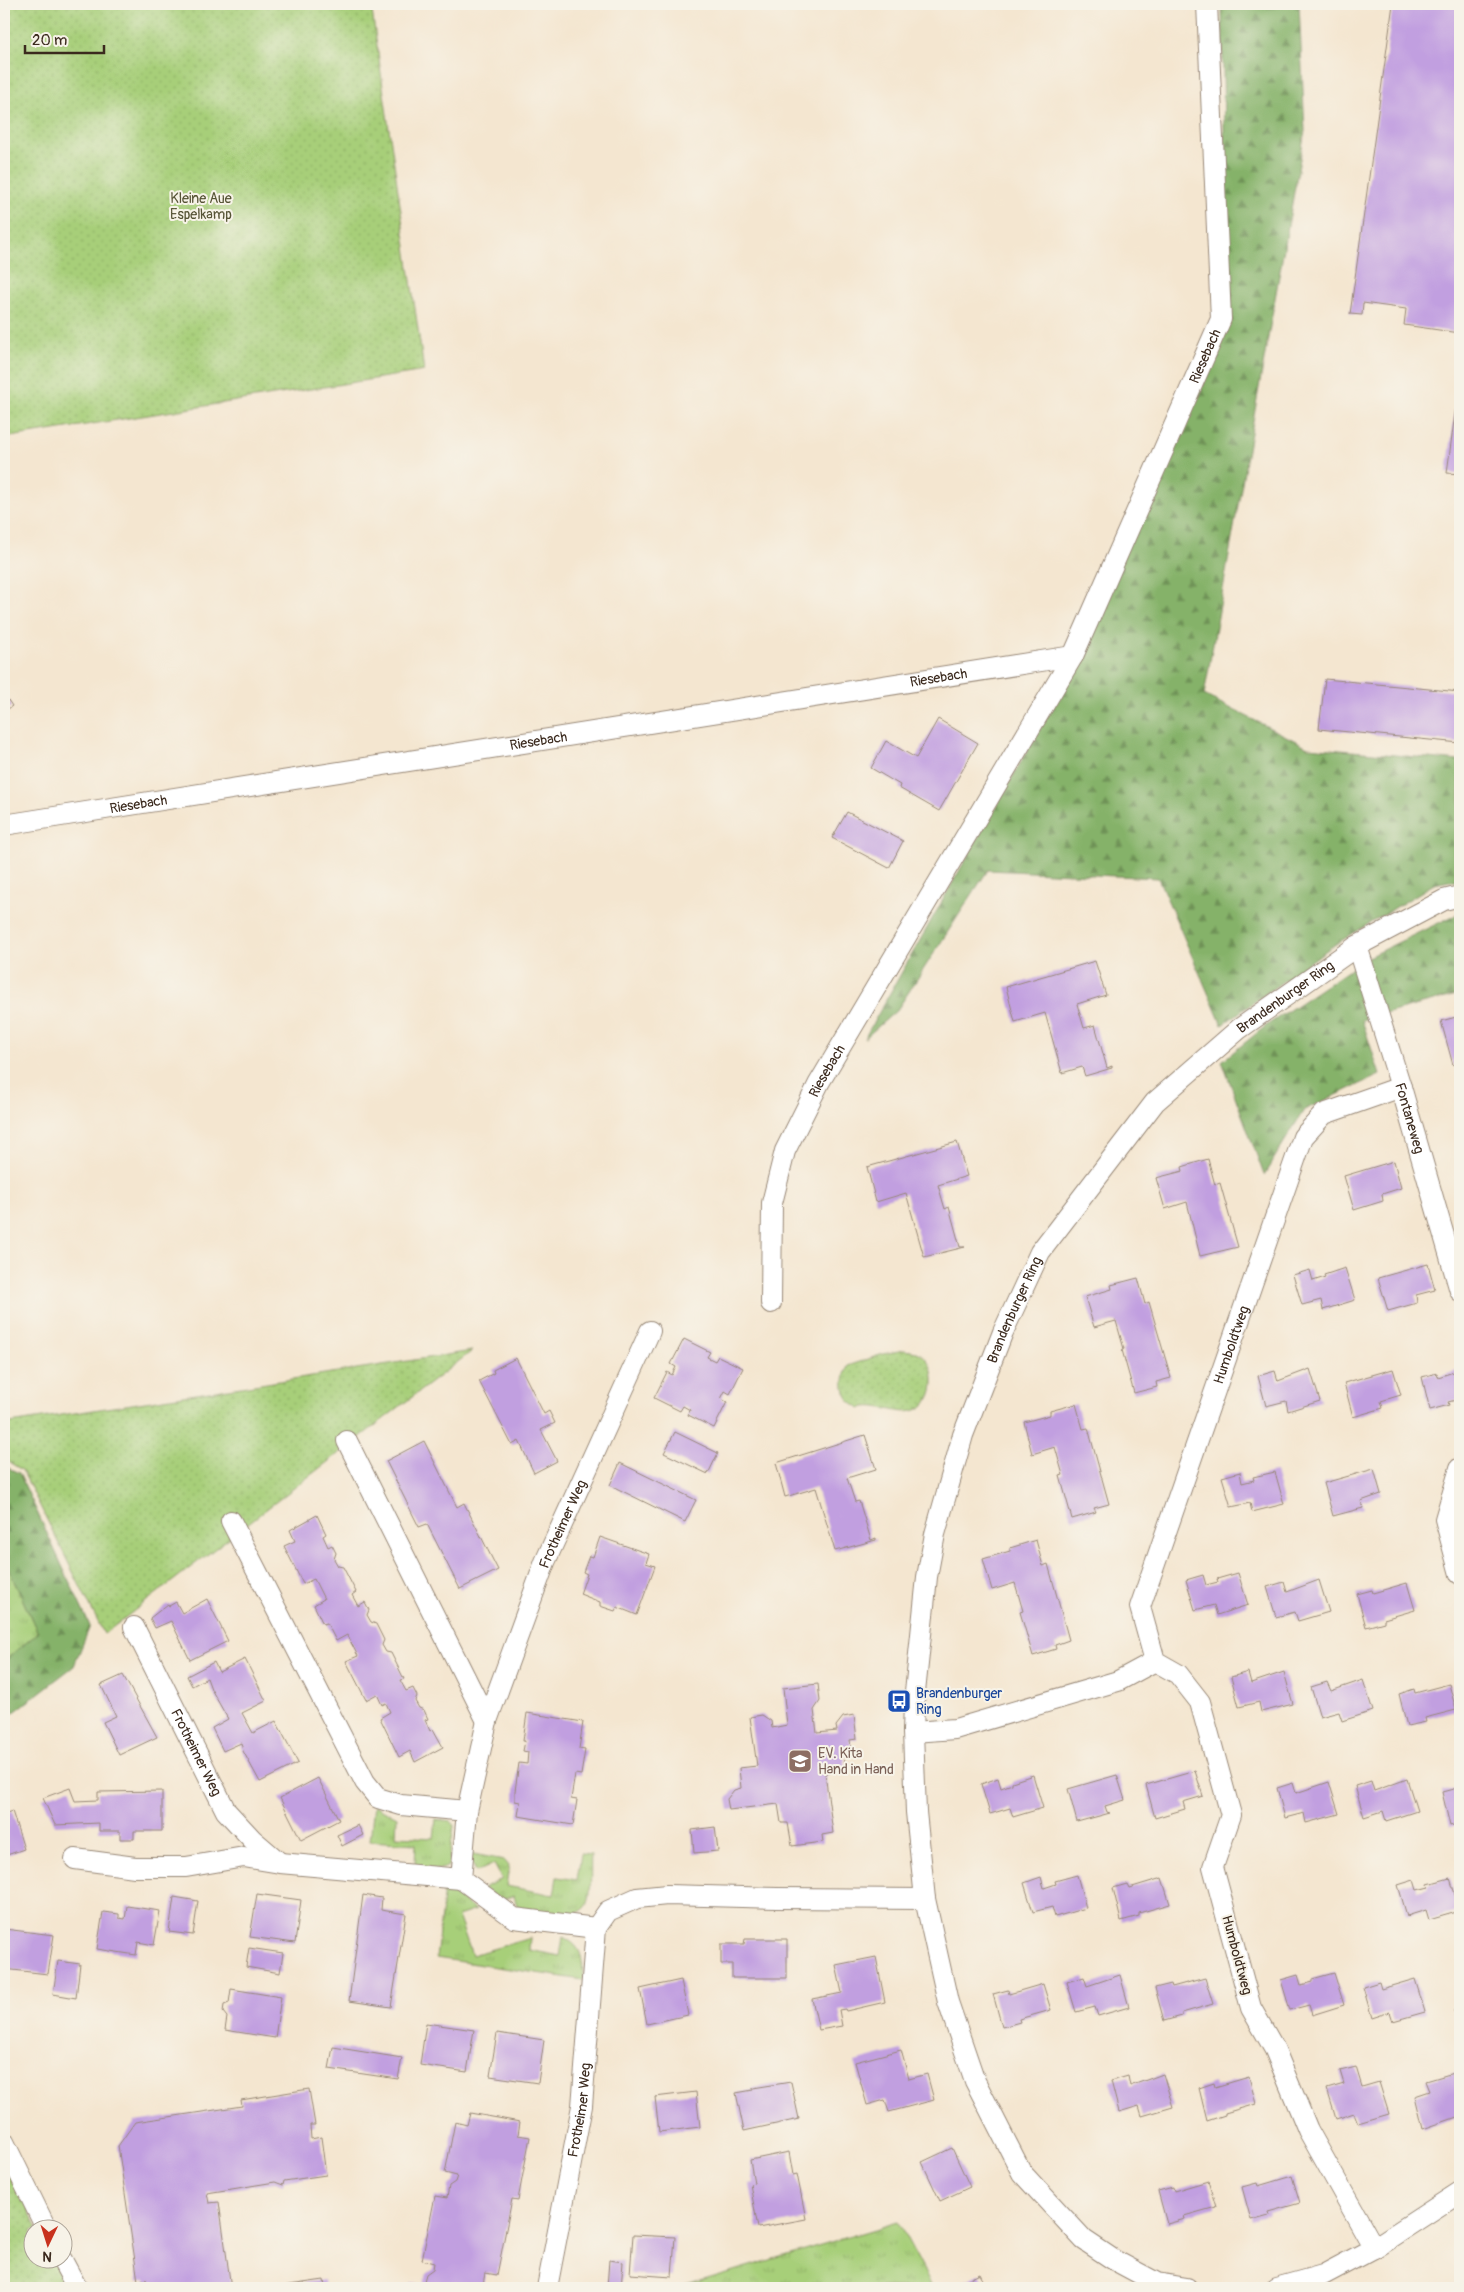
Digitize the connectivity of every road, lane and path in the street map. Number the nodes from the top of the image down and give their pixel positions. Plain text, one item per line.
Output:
1 (1208, 4) edge
2 (1073, 656) junction
3 (4, 825) edge
4 (1460, 896) edge
5 (1357, 946) junction
6 (1401, 1087) junction
7 (1460, 1292) edge
8 (771, 1303) dead end
9 (650, 1331) dead end
10 (347, 1441) dead end
11 (1460, 1468) edge
12 (231, 1521) dead end
13 (1460, 1574) edge
14 (134, 1627) dead end
15 (1155, 1661) junction
16 (487, 1721) junction
17 (913, 1732) junction
18 (467, 1811) junction
19 (75, 1859) dead end
20 (280, 1863) junction
21 (461, 1879) junction
22 (925, 1899) junction
23 (596, 1928) junction
24 (4, 2142) edge
25 (1460, 2192) edge
26 (42, 2220) edge
27 (1374, 2248) junction
28 (67, 2270) edge
29 (77, 2288) edge
30 (547, 2288) edge
31 (1187, 2288) edge
32 (1276, 2288) edge

1 - 2 street, Riesebach
2 - 3 street, Riesebach
2 - 8 street, Riesebach
4 - 5 street, Brandenburger Ring
5 - 6 street, Fontaneweg
5 - 17 street, Brandenburger Ring
6 - 7 street, Fontaneweg
6 - 15 street, Humboldtweg
9 - 16 street, Frotheimer Weg
10 - 16 street
11 - 13 street
12 - 18 street
14 - 20 street, Frotheimer Weg
15 - 17 street
15 - 27 street, Humboldtweg
16 - 18 street, Frotheimer Weg
17 - 22 street, Brandenburger Ring
18 - 21 street, Frotheimer Weg
19 - 20 street
20 - 21 street
21 - 23 street
22 - 23 street
22 - 31 street, Brandenburger Ring
23 - 30 street, Frotheimer Weg
24 - 26 street
25 - 27 street
27 - 32 street
28 - 29 street

